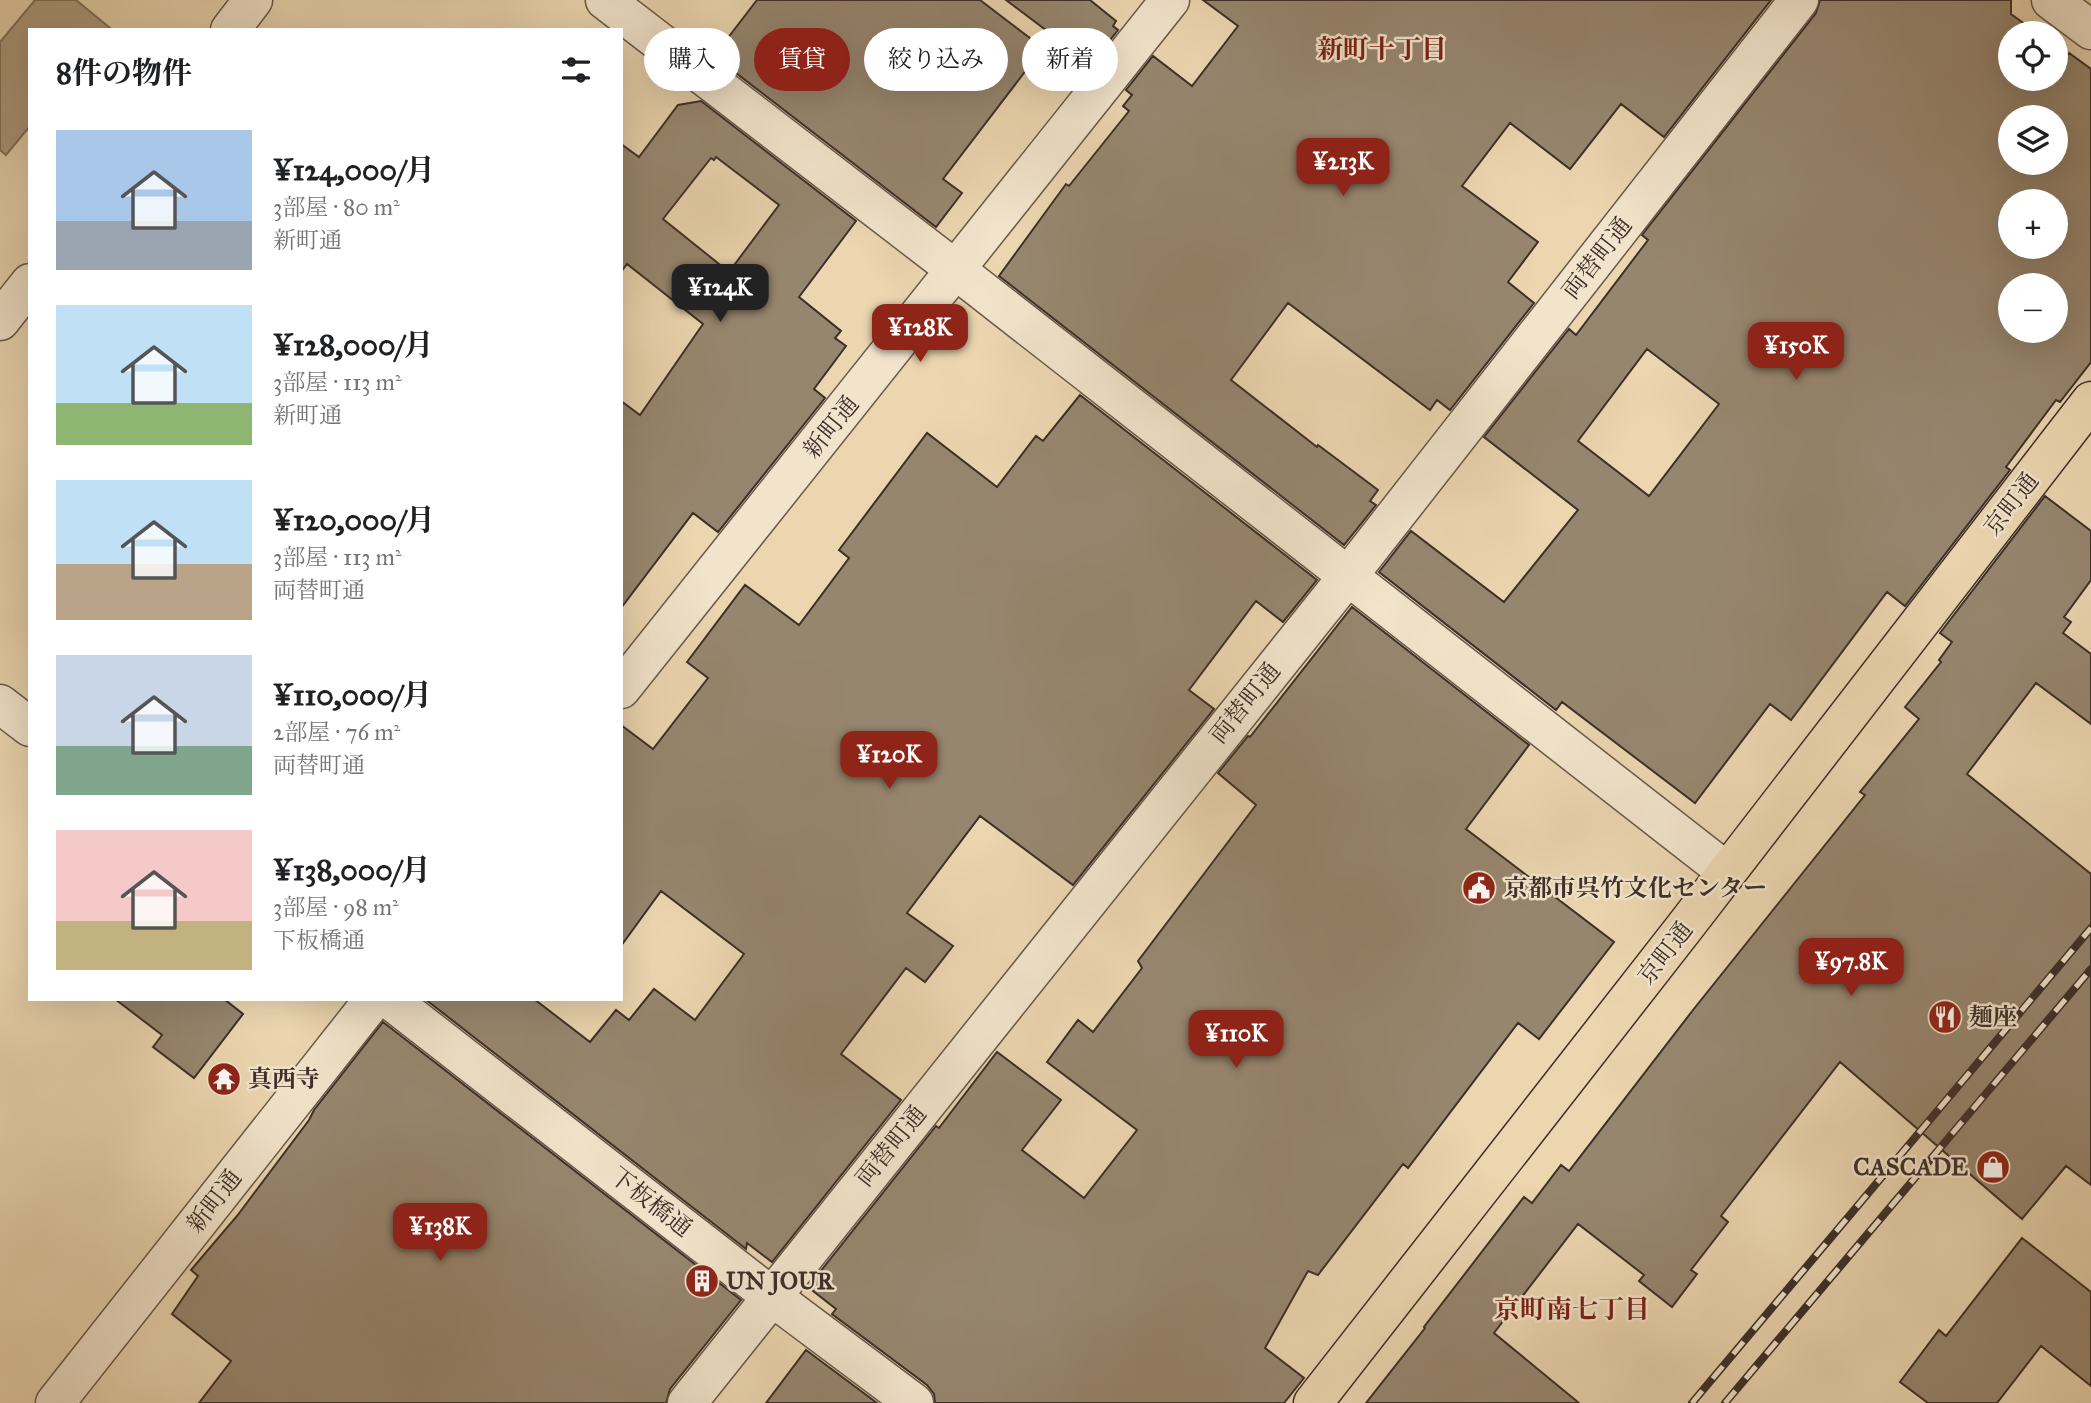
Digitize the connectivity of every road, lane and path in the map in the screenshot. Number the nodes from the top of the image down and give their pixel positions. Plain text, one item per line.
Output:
1 (253, 0) edge
2 (605, 0) edge
3 (1170, 0) edge
4 (1799, 0) edge
5 (2051, 0) edge
6 (232, 28) edge
7 (2091, 30) edge
8 (956, 270) junction
9 (28, 286) edge
10 (0, 321) edge
11 (2091, 401) edge
12 (1348, 576) junction
13 (623, 686) edge
14 (0, 704) edge
15 (28, 725) edge
16 (1727, 872) junction
17 (372, 1001) edge
18 (392, 1001) edge
19 (771, 1296) junction
20 (55, 1403) edge
21 (687, 1403) edge
22 (914, 1403) edge
23 (1313, 1403) edge

1 - 6 street
2 - 8 street
3 - 8 street, 新町通
4 - 12 street, 両替町通
5 - 7 street
8 - 12 street
8 - 13 street, 新町通
9 - 10 street
11 - 16 main road, 京町通
12 - 16 street
12 - 19 street, 両替町通
14 - 15 street
16 - 23 main road, 京町通
17 - 20 street, 新町通
18 - 19 street, 下板橋通
19 - 21 street, 両替町通
19 - 22 street, 下板橋通

